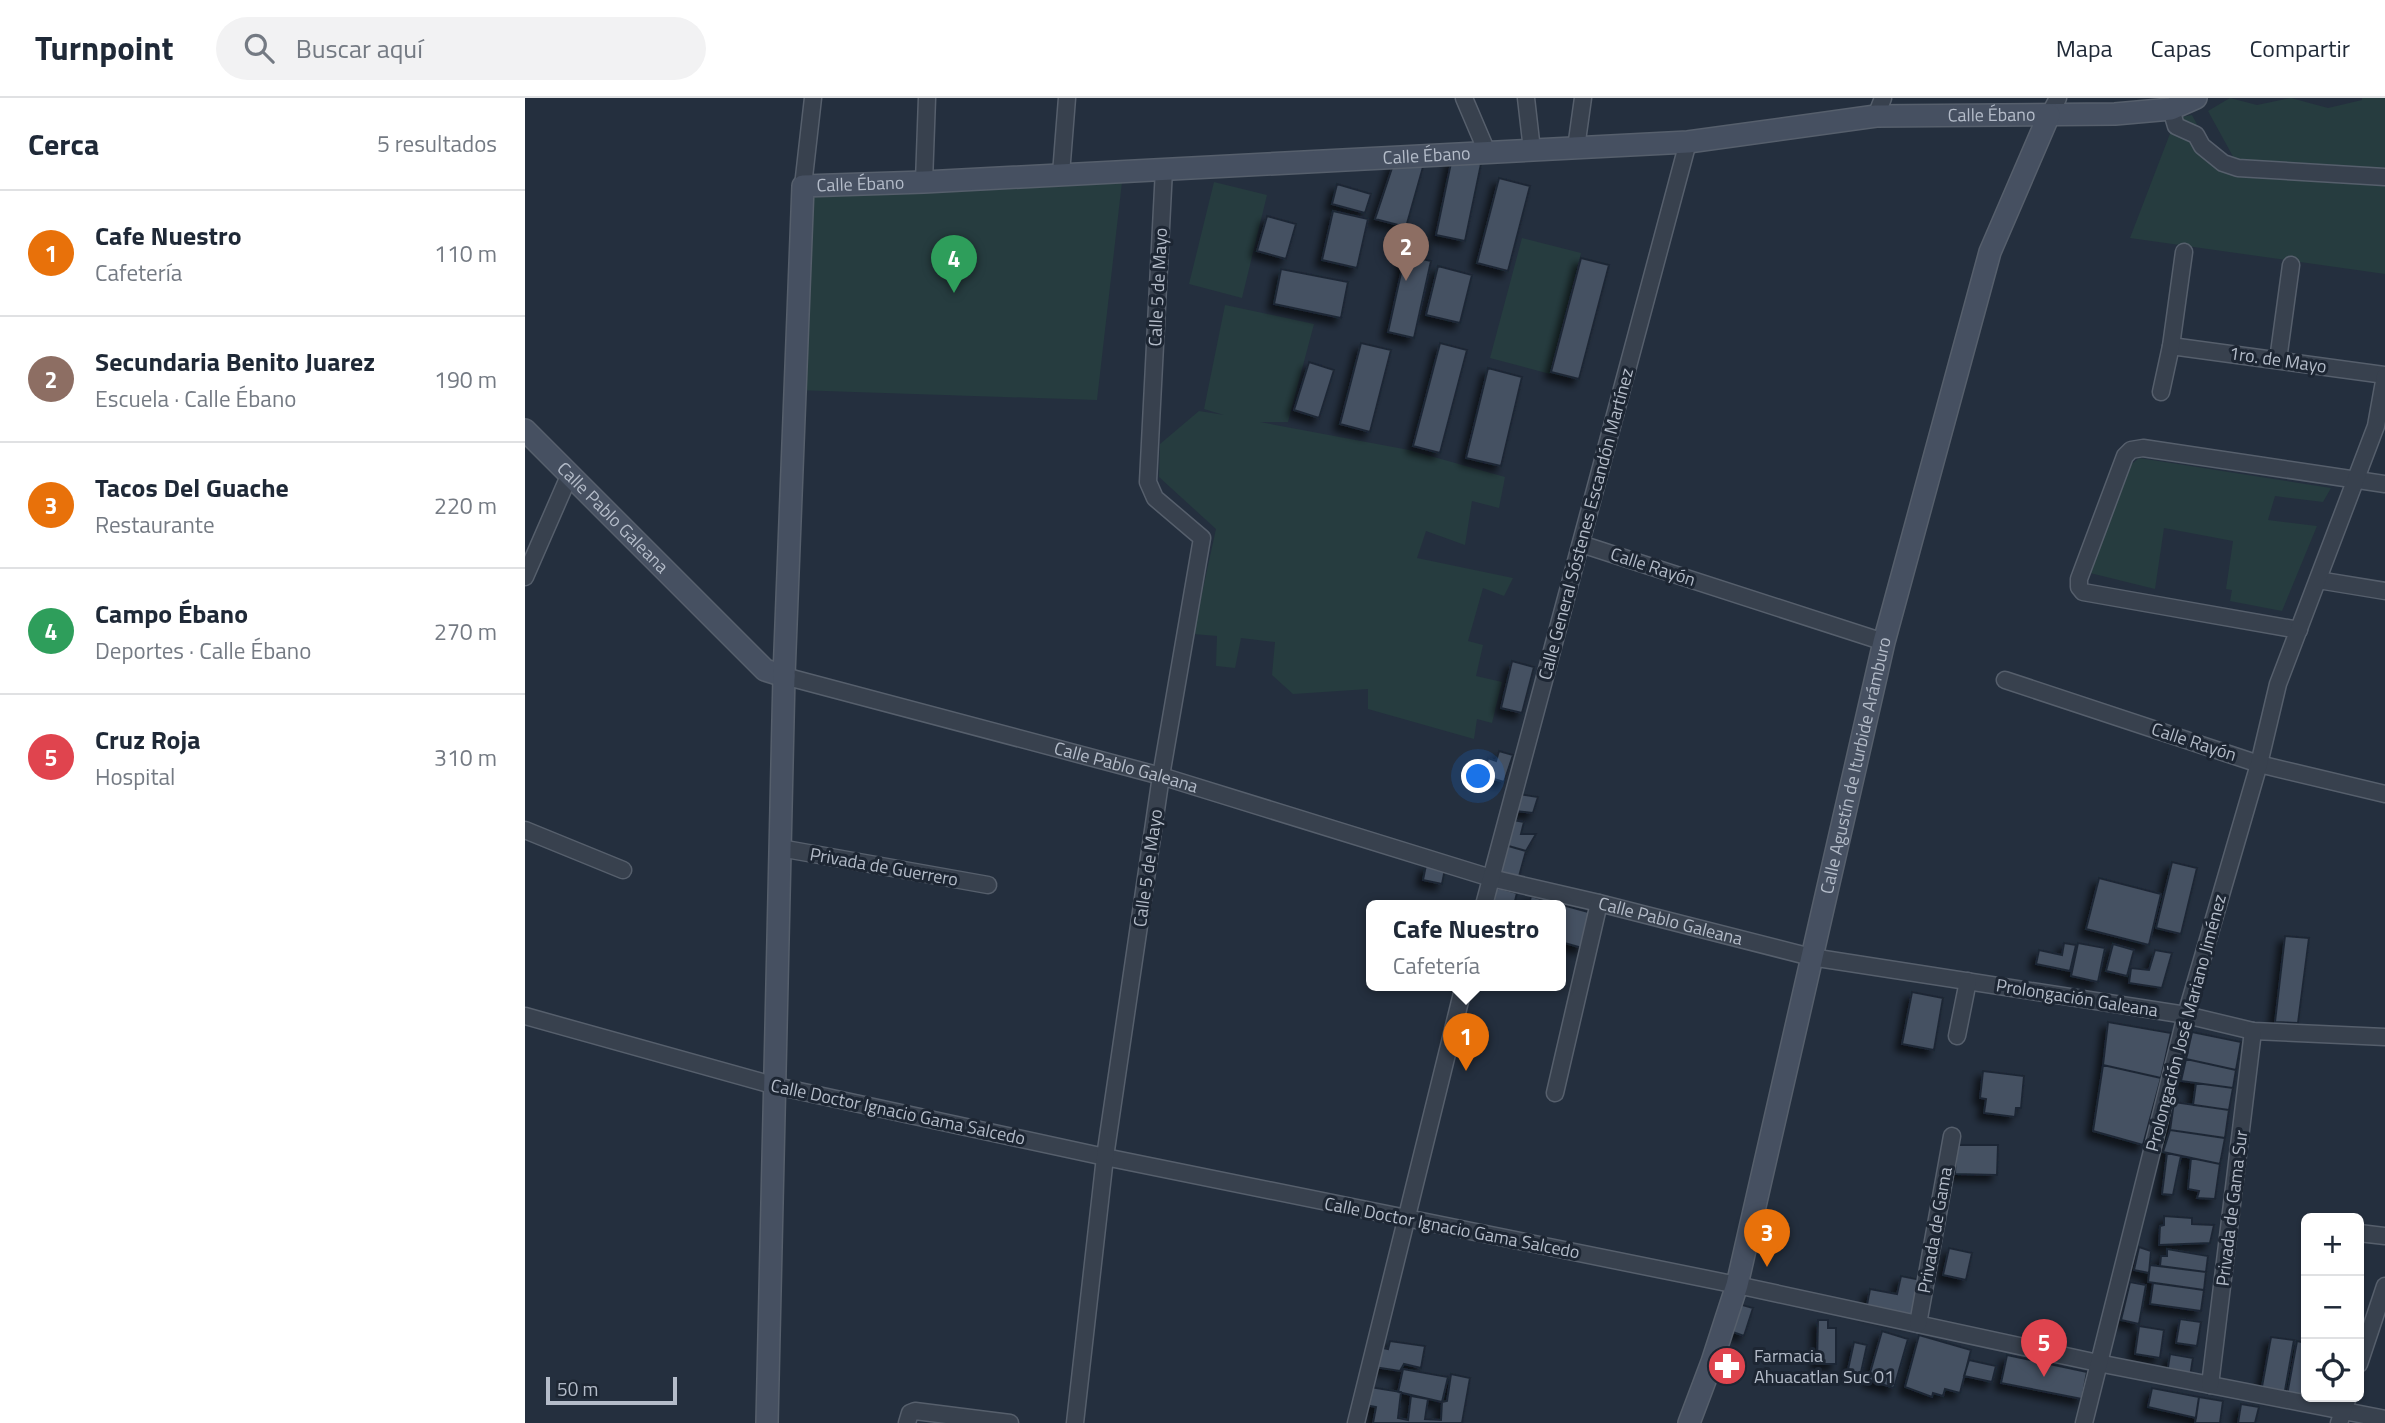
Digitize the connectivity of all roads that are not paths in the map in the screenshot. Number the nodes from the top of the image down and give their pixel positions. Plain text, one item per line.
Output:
1 (813, 98) edge
2 (927, 98) edge
3 (1067, 98) edge
4 (1464, 98) edge
5 (1526, 98) edge
6 (1583, 98) edge
7 (2196, 98) edge
8 (1880, 107) edge
9 (2054, 107) edge
10 (2171, 109) junction
11 (1688, 142) junction
12 (1576, 148) junction
13 (1532, 150) junction
14 (1487, 152) junction
15 (1164, 169) junction
16 (1061, 174) junction
17 (2385, 177) edge
18 (924, 182) junction
19 (803, 186) junction
20 (2184, 251) dead end
21 (2291, 265) dead end
22 (2171, 346) junction
23 (2277, 360) junction
24 (2385, 375) edge
25 (2161, 392) dead end
26 (525, 430) edge
27 (569, 476) junction
28 (2356, 479) junction
29 (2385, 484) edge
30 (1581, 544) junction
31 (525, 577) edge
32 (2318, 580) junction
33 (2385, 591) edge
34 (2299, 630) junction
35 (1884, 642) junction
36 (784, 676) junction
37 (2005, 680) dead end
38 (2259, 764) junction
39 (1161, 776) junction
40 (2385, 794) edge
41 (525, 830) edge
42 (781, 848) junction
43 (623, 870) dead end
44 (1491, 878) junction
45 (988, 885) dead end
46 (1485, 900) edge
47 (1599, 903) junction
48 (1811, 957) junction
49 (1968, 981) junction
50 (1462, 991) edge
51 (2186, 1015) junction
52 (525, 1016) edge
53 (2253, 1031) junction
54 (1957, 1036) dead end
55 (2385, 1037) edge
56 (776, 1086) junction
57 (1555, 1093) dead end
58 (1952, 1136) dead end
59 (1105, 1157) junction
60 (1405, 1219) junction
61 (2364, 1234) edge
62 (2385, 1236) edge
63 (1737, 1285) junction
64 (2385, 1286) edge
65 (1918, 1324) junction
66 (2364, 1349) edge
67 (2098, 1363) junction
68 (2210, 1385) junction
69 (2343, 1410) edge
70 (2385, 1419) edge
71 (767, 1423) edge
72 (907, 1423) edge
73 (1010, 1423) edge
74 (1075, 1423) edge
75 (1356, 1423) edge
76 (1689, 1423) edge
77 (2084, 1423) edge

1 - 19 street
2 - 18 street
3 - 16 street
4 - 14 street
5 - 13 street
6 - 12 street
7 - 10 street, Calle Ébano
8 - 9 street, Calle Ébano
8 - 11 street, Calle Ébano
9 - 10 street, Calle Ébano
9 - 35 street, Calle Agustín de Iturbide Arámburo
10 - 17 street
11 - 12 street, Calle Ébano
11 - 30 street, Calle General Sóstenes Escandón Martínez
12 - 13 street, Calle Ébano
13 - 14 street, Calle Ébano
14 - 15 street, Calle Ébano
15 - 16 street, Calle Ébano
15 - 39 street, Calle 5 de Mayo
16 - 18 street, Calle Ébano
18 - 19 street, Calle Ébano
19 - 36 street
20 - 22 street
21 - 23 street
22 - 23 street, 1ro. de Mayo
22 - 25 street
23 - 24 street, 1ro. de Mayo
24 - 28 street, Prolongación José Mariano Jiménez
26 - 27 street, Calle Pablo Galeana
27 - 31 street
27 - 36 street, Calle Pablo Galeana
28 - 29 street
28 - 32 street, Prolongación José Mariano Jiménez
28 - 34 street
30 - 35 street, Calle Rayón
30 - 44 street, Calle General Sóstenes Escandón Martínez
32 - 33 street
32 - 34 street, Prolongación José Mariano Jiménez
34 - 38 street, Prolongación José Mariano Jiménez
35 - 48 street, Calle Agustín de Iturbide Arámburo
36 - 39 street, Calle Pablo Galeana
36 - 42 street
37 - 38 street, Calle Rayón
38 - 40 street, Calle Rayón
38 - 51 street, Prolongación José Mariano Jiménez
39 - 44 street, Calle Pablo Galeana
39 - 59 street, Calle 5 de Mayo
41 - 43 street
42 - 45 street, Privada de Guerrero
42 - 56 street
44 - 46 street, Calle General Sóstenes Escandón Martínez
44 - 47 street, Calle Pablo Galeana
47 - 48 street, Calle Pablo Galeana
47 - 57 street
48 - 49 street, Prolongación Galeana
48 - 63 street, Calle Agustín de Iturbide Arámburo
49 - 51 street, Prolongación Galeana
49 - 54 street
50 - 60 street
51 - 53 street, Prolongación Galeana
51 - 67 street, Prolongación José Mariano Jiménez
52 - 56 street, Calle Doctor Ignacio Gama Salcedo
53 - 55 street, Prolongación Galeana
53 - 68 street, Privada de Gama Sur
56 - 59 street, Calle Doctor Ignacio Gama Salcedo
56 - 71 street
58 - 65 street, Privada de Gama
59 - 60 street, Calle Doctor Ignacio Gama Salcedo
59 - 74 street, Calle 5 de Mayo
60 - 63 street, Calle Doctor Ignacio Gama Salcedo
60 - 75 street
61 - 62 street
63 - 65 street, Calle Doctor Ignacio Gama Salcedo
63 - 76 street, Calle Agustín de Iturbide Arámburo
64 - 66 street
65 - 67 street, Calle Doctor Ignacio Gama Salcedo
67 - 68 street, Calle Doctor Ignacio Gama Salcedo
67 - 77 street, Prolongación José Mariano Jiménez
68 - 69 street, Calle Doctor Ignacio Gama Salcedo
69 - 70 street, Calle Doctor Ignacio Gama Salcedo
72 - 73 street

